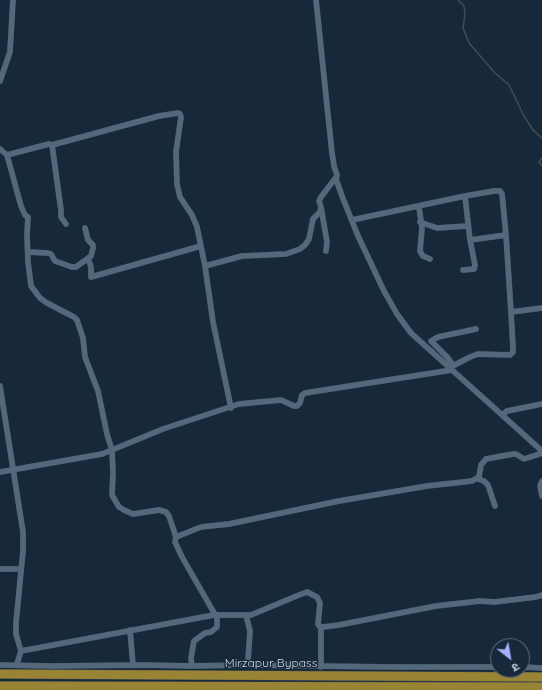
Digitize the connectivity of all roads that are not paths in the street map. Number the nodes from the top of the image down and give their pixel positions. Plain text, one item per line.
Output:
1 (13, 0) edge
2 (316, 0) edge
3 (3, 63) edge
4 (0, 81) edge
5 (52, 145) junction
6 (0, 149) edge
7 (7, 155) junction
8 (337, 176) junction
9 (465, 196) junction
10 (321, 207) junction
11 (419, 207) junction
12 (354, 220) junction
13 (420, 222) junction
14 (66, 224) dead end
15 (468, 226) junction
16 (85, 228) dead end
17 (506, 235) junction
18 (470, 240) junction
19 (201, 246) junction
20 (326, 251) dead end
21 (28, 252) junction
22 (88, 258) junction
23 (430, 259) dead end
24 (205, 266) junction
25 (463, 270) dead end
26 (542, 308) edge
27 (511, 312) junction
28 (476, 329) dead end
29 (451, 368) junction
30 (0, 386) edge
31 (542, 404) edge
32 (231, 408) junction
33 (502, 415) junction
34 (112, 450) junction
35 (542, 452) edge
36 (16, 469) junction
37 (0, 472) edge
38 (478, 479) junction
39 (542, 481) edge
40 (542, 496) edge
41 (494, 506) dead end
42 (176, 537) junction
43 (0, 569) edge
44 (21, 569) junction
45 (542, 595) edge
46 (214, 615) junction
47 (246, 615) junction
48 (321, 627) junction
49 (130, 630) junction
50 (21, 651) junction
51 (16, 664) junction
52 (0, 665) edge
53 (133, 665) junction
54 (245, 665) junction
55 (192, 666) junction
56 (321, 666) junction
57 (490, 667) edge
58 (530, 667) edge
59 (542, 668) edge
60 (0, 674) edge
61 (542, 677) edge
62 (0, 686) edge
63 (542, 687) edge

1 - 3 street
2 - 8 street
3 - 4 street
5 - 7 street
5 - 14 street
5 - 19 street
6 - 7 street
7 - 21 street
8 - 10 street
8 - 12 street
9 - 11 street
9 - 15 street
9 - 17 street
10 - 20 street
10 - 24 street
11 - 12 street
11 - 13 street
12 - 29 street
13 - 15 street
13 - 23 street
15 - 18 street
16 - 22 street
17 - 18 street
17 - 27 street
18 - 25 street
19 - 22 street
19 - 24 street
21 - 22 street
21 - 34 street
24 - 32 street
26 - 27 street
27 - 29 street
28 - 29 street
29 - 32 street
29 - 33 street
30 - 36 street
31 - 33 street
32 - 34 street
33 - 35 street
34 - 36 street
34 - 42 street
35 - 38 street
36 - 37 street
36 - 44 street
38 - 41 street
38 - 42 street
39 - 40 street
42 - 46 street
43 - 44 street
44 - 50 street
45 - 48 street
46 - 47 street
46 - 49 street
46 - 55 street
47 - 48 street
47 - 54 street
48 - 56 street
49 - 50 street
49 - 53 street
50 - 51 street
51 - 52 street
51 - 53 street
53 - 55 street
54 - 55 street
54 - 56 street
56 - 57 street
58 - 59 street
60 - 61 highway, Mirzapur Bypass
62 - 63 highway

